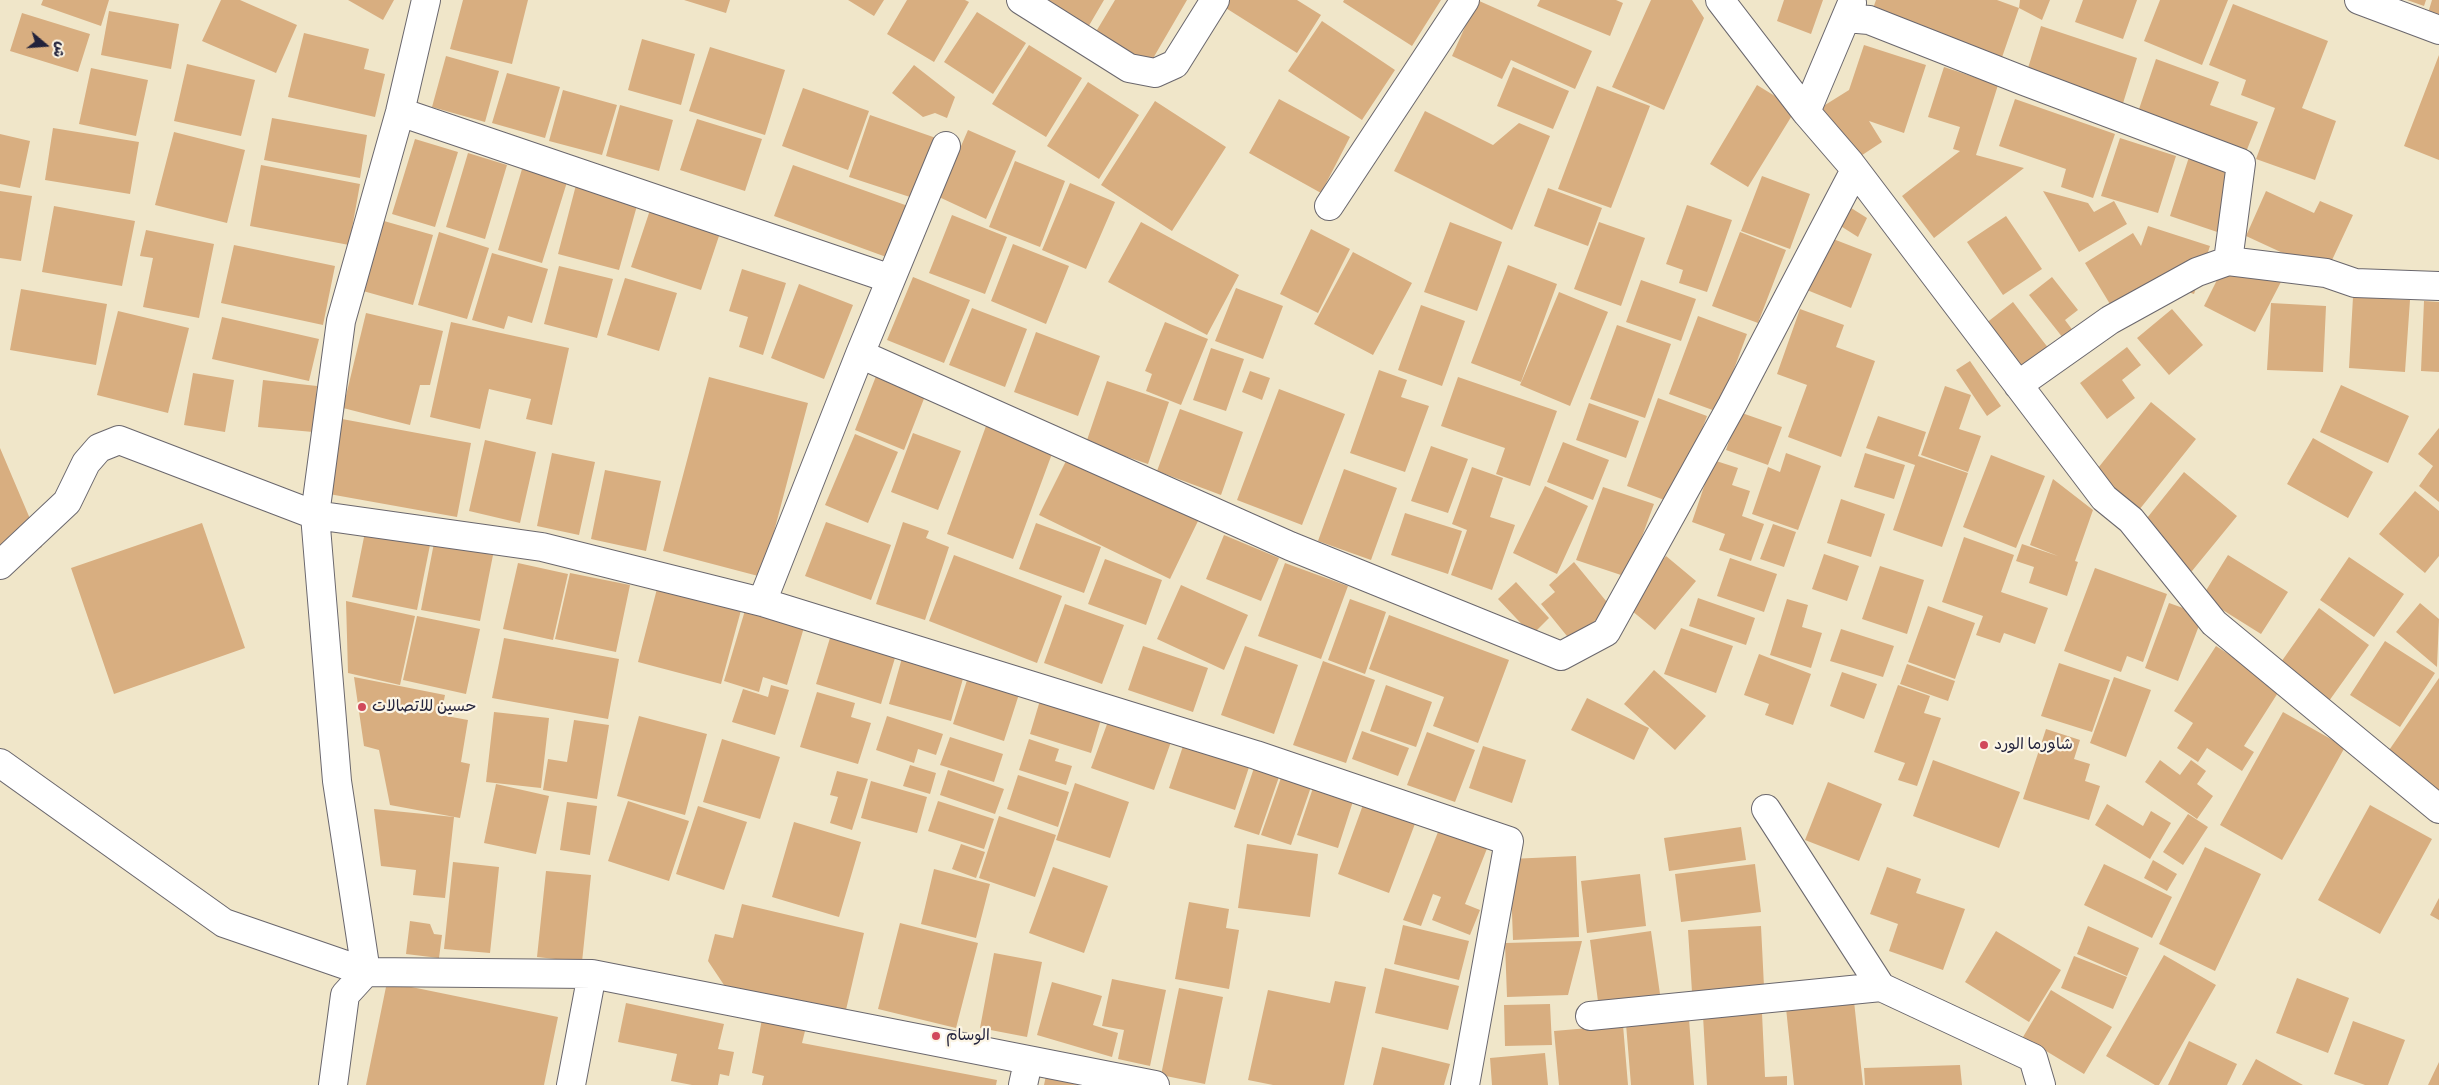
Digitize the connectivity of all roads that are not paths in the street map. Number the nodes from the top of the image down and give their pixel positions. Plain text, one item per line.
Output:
1 (426, 0) edge
2 (1021, 0) edge
3 (1215, 0) edge
4 (1465, 0) edge
5 (1720, 0) edge
6 (2358, 0) edge
7 (1850, 9) edge
8 (2439, 30) edge
9 (400, 112) junction
10 (1806, 112) junction
11 (946, 146) dead end
12 (1855, 170) junction
13 (1329, 206) dead end
14 (2228, 261) junction
15 (891, 278) junction
16 (2439, 286) edge
17 (860, 354) junction
18 (2018, 385) junction
19 (315, 515) junction
20 (0, 565) edge
21 (762, 602) junction
22 (0, 763) edge
23 (1766, 809) dead end
24 (2439, 809) edge
25 (366, 972) junction
26 (592, 974) junction
27 (1881, 987) junction
28 (1590, 1016) dead end
29 (1026, 1073) edge
30 (333, 1085) edge
31 (571, 1085) edge
32 (1155, 1085) edge
33 (1466, 1085) edge
34 (2041, 1085) edge

1 - 9 street
2 - 3 street
4 - 13 street
5 - 10 street
6 - 8 street
7 - 10 street
7 - 14 street
9 - 15 street
9 - 19 street
10 - 12 street
11 - 15 street
12 - 17 street
12 - 18 street
14 - 16 street
14 - 18 street
15 - 17 street
17 - 21 street
18 - 24 street
19 - 20 street
19 - 21 street
19 - 25 street
21 - 33 street
22 - 25 street
23 - 27 street
25 - 26 street
25 - 30 street
26 - 29 street
26 - 31 street
27 - 28 street
27 - 34 street
29 - 32 street

